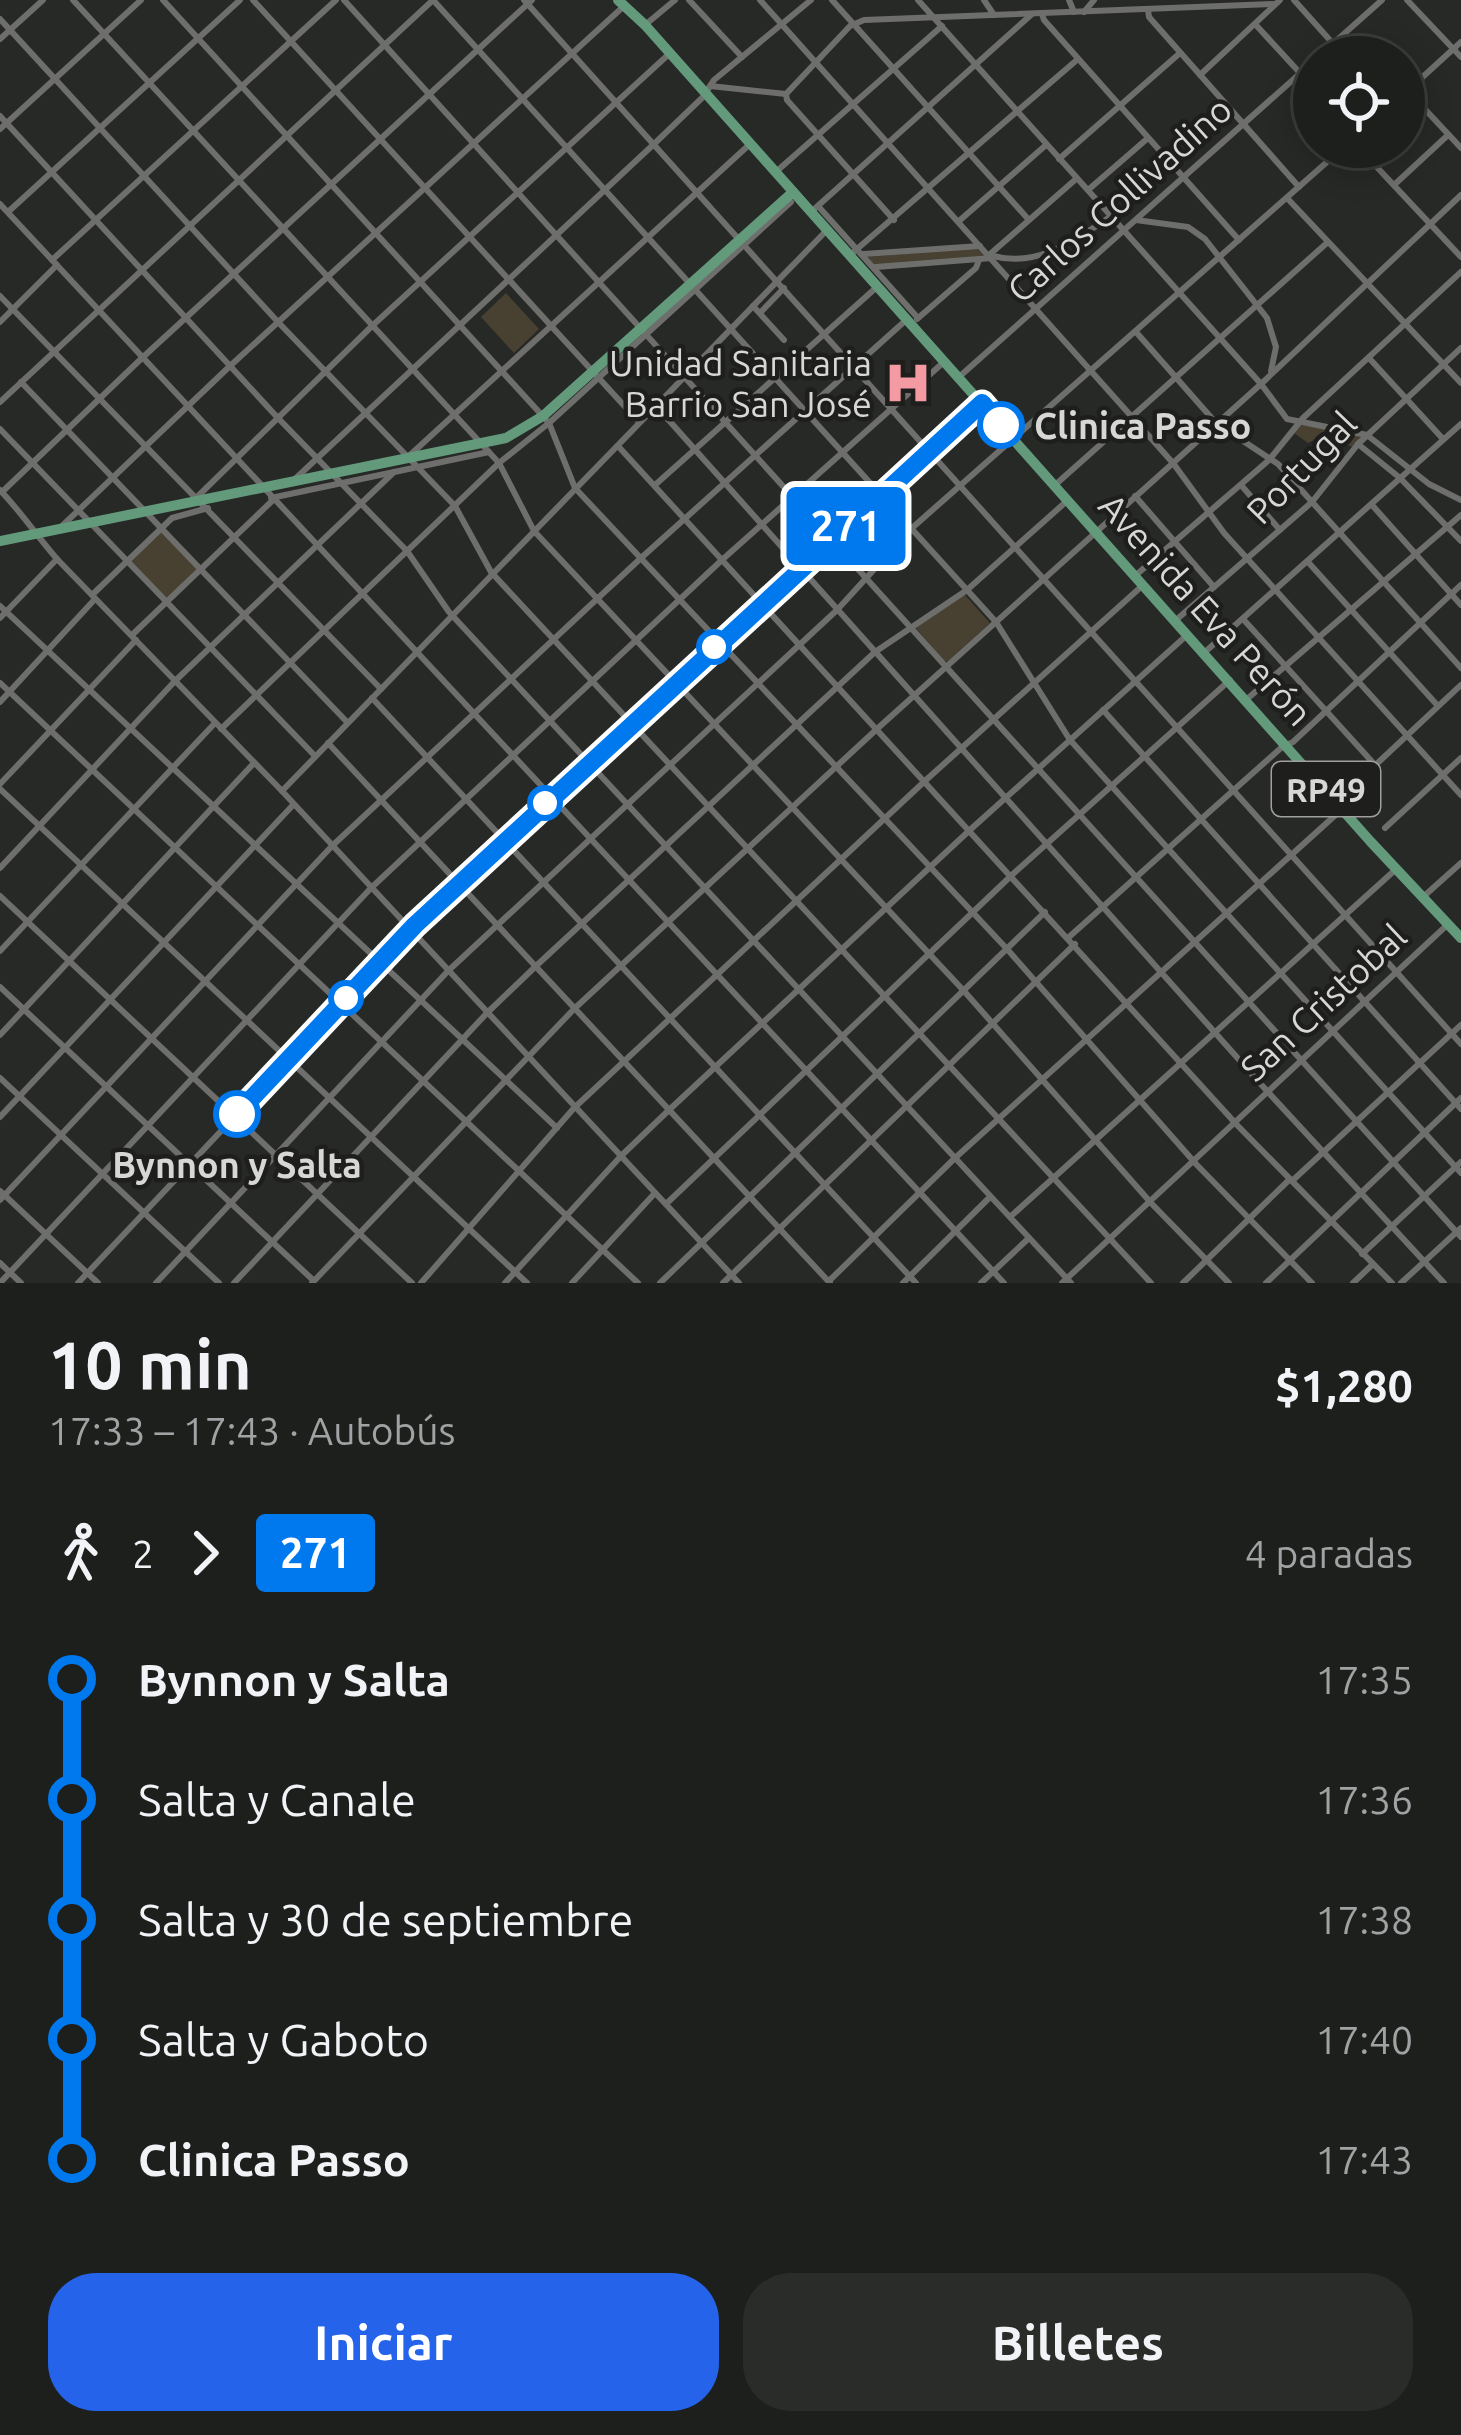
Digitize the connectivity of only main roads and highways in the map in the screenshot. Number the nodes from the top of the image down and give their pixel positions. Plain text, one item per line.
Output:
1 (621, 3) edge
2 (790, 197) junction
3 (0, 541) edge
4 (1461, 938) edge

1 - 2 main road, Avenida Eva Perón / RP49
2 - 3 main road
2 - 4 main road, Avenida Eva Perón / RP49

